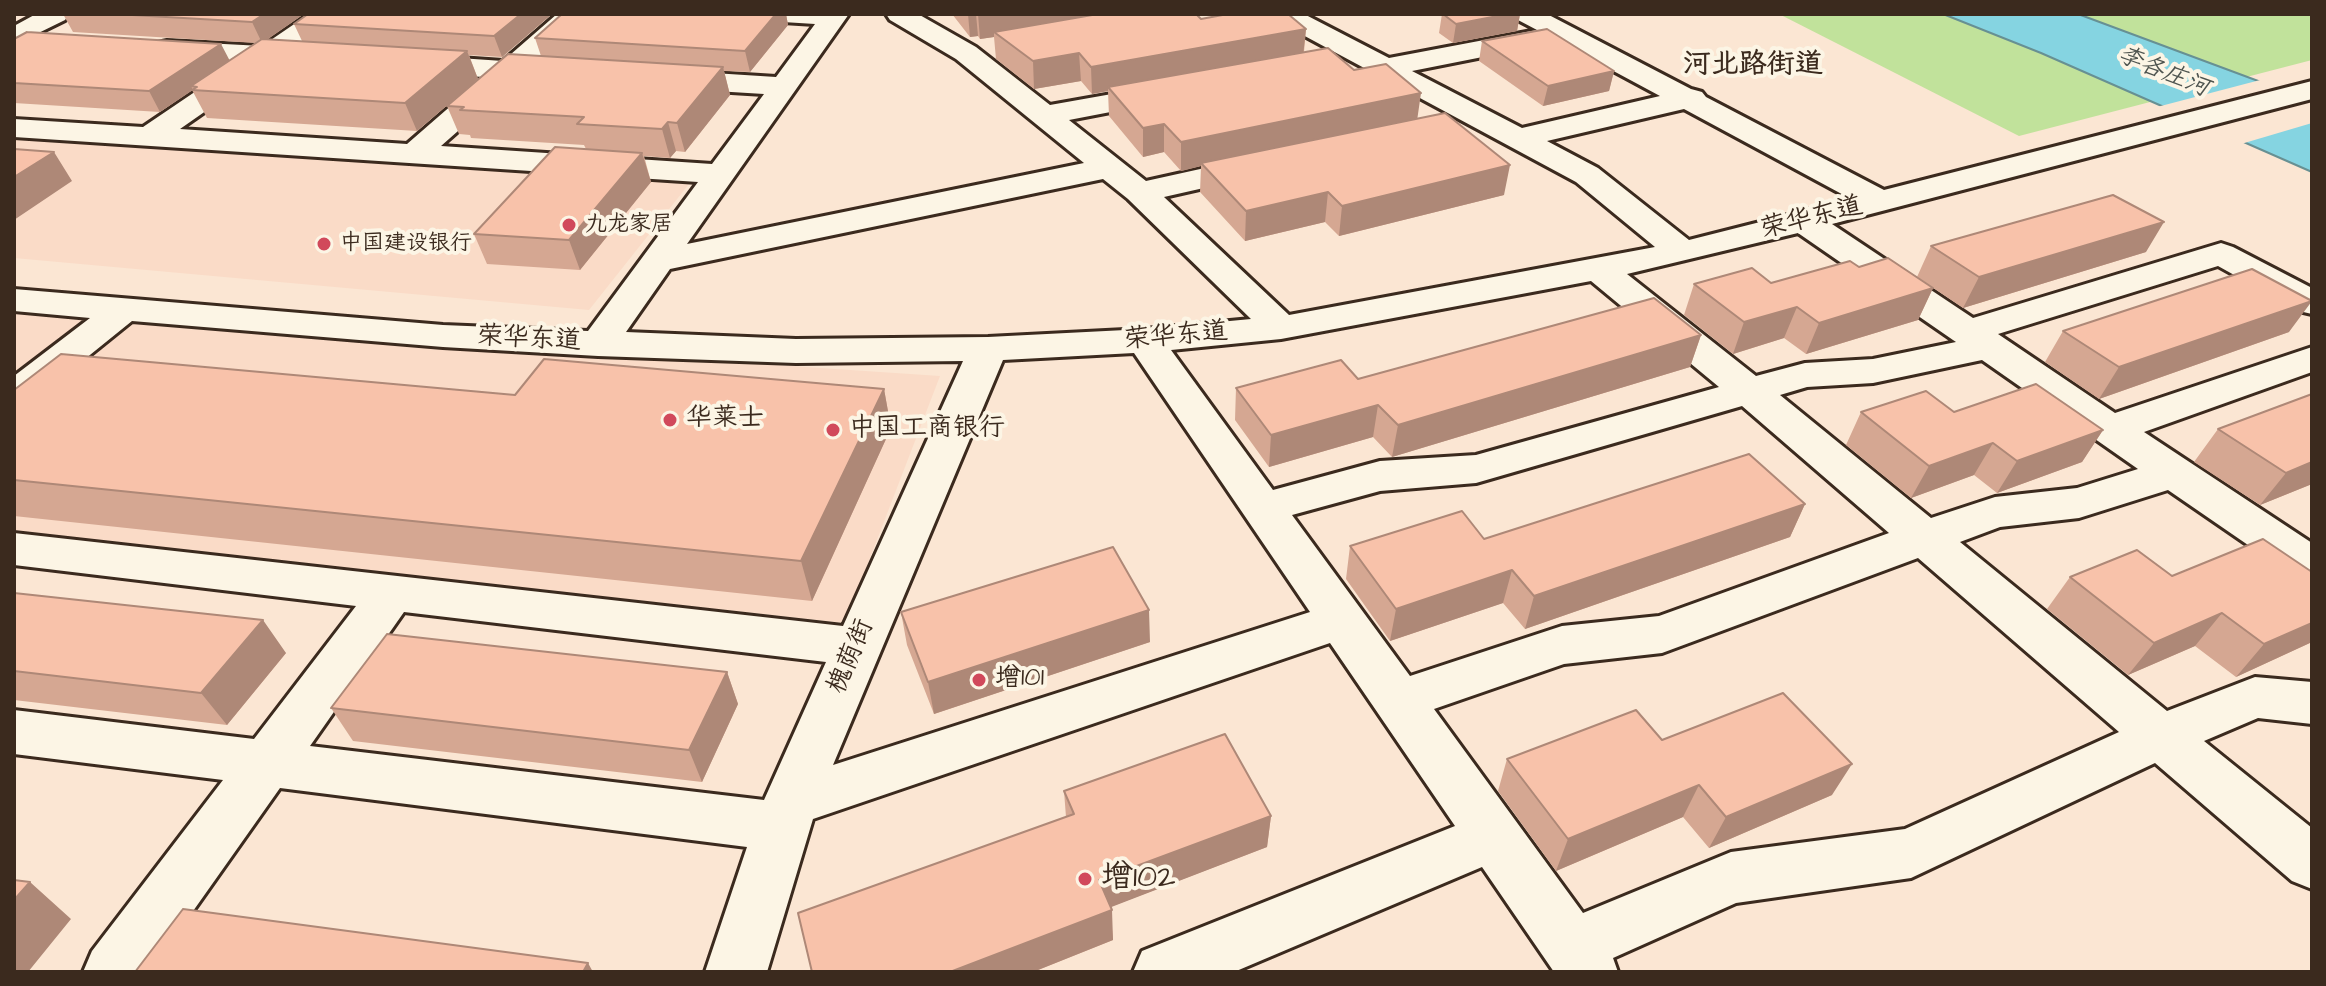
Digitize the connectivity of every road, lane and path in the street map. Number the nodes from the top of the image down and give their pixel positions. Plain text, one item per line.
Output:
1 (56, 14) edge
2 (327, 14) edge
3 (573, 14) edge
4 (783, 14) edge
5 (899, 14) edge
6 (1284, 14) edge
7 (1527, 14) edge
8 (835, 15) edge
9 (1564, 33) junction
10 (14, 38) edge
11 (62, 42) edge
12 (141, 47) edge
13 (268, 55) junction
14 (328, 58) edge
15 (389, 62) edge
16 (1375, 62) junction
17 (1317, 65) edge
18 (510, 69) junction
19 (571, 73) edge
20 (632, 77) edge
21 (783, 86) junction
22 (1195, 88) edge
23 (2307, 92) edge
24 (1692, 98) junction
25 (1042, 116) junction
26 (1481, 120) junction
27 (14, 128) edge
28 (1434, 130) edge
29 (149, 137) junction
30 (1519, 138) junction
31 (414, 154) junction
32 (1295, 159) edge
33 (1109, 168) junction
34 (720, 174) junction
35 (1140, 192) junction
36 (1882, 202) junction
37 (1804, 221) junction
38 (1683, 252) junction
39 (658, 261) junction
40 (1598, 269) junction
41 (14, 300) edge
42 (2312, 303) edge
43 (124, 309) junction
44 (1281, 328) junction
45 (1978, 340) junction
46 (1145, 341) junction
47 (598, 344) junction
48 (988, 349) junction
49 (2312, 359) edge
50 (1747, 389) junction
51 (14, 396) edge
52 (2110, 429) junction
53 (2173, 473) junction
54 (1262, 508) junction
55 (1924, 537) junction
56 (2301, 547) edge
57 (14, 549) edge
58 (392, 593) junction
59 (1342, 620) junction
60 (856, 647) junction
61 (1398, 701) junction
62 (2312, 703) edge
63 (14, 732) edge
64 (2159, 737) junction
65 (267, 763) junction
66 (785, 815) junction
67 (1494, 836) junction
68 (2312, 863) edge
69 (1581, 960) edge
70 (114, 972) edge
71 (736, 972) edge
72 (1164, 972) edge

1 - 10 street
2 - 13 street
3 - 18 street
4 - 8 street
5 - 25 street
6 - 16 street
7 - 9 street
8 - 21 street
9 - 16 street
9 - 24 street
10 - 11 street
12 - 13 street
13 - 14 street
13 - 29 street
15 - 18 street
16 - 17 street
16 - 26 street
18 - 19 street
18 - 31 street
20 - 21 street
21 - 34 street
22 - 25 street
23 - 36 street, 荣华东道
24 - 30 street
24 - 36 street
25 - 33 street
26 - 28 street
26 - 30 street
27 - 29 street
29 - 31 street
30 - 38 street
31 - 34 street
32 - 35 street
33 - 35 street
33 - 39 street
34 - 39 street
35 - 44 street
36 - 37 street, 荣华东道
37 - 38 street, 荣华东道
37 - 45 street
38 - 40 street, 荣华东道
39 - 47 street
40 - 44 street, 荣华东道
40 - 50 street
41 - 43 street, 荣华东道
42 - 45 street
43 - 47 street, 荣华东道
43 - 51 street
44 - 46 street, 荣华东道
45 - 50 street
45 - 52 street
46 - 48 street, 荣华东道
46 - 54 street
47 - 48 street, 荣华东道
48 - 60 street, 槐荫街
49 - 52 street
50 - 54 street
50 - 55 street
52 - 53 street
53 - 55 street
53 - 56 street
54 - 59 street
55 - 61 street
55 - 64 street
57 - 58 street
58 - 60 street
58 - 65 street
59 - 61 street
59 - 66 street
60 - 66 street, 槐荫街
61 - 67 street
62 - 64 street
63 - 65 street
64 - 68 street
64 - 69 street
65 - 66 street
65 - 70 street
66 - 71 street, 槐荫街
67 - 69 street
67 - 72 street

